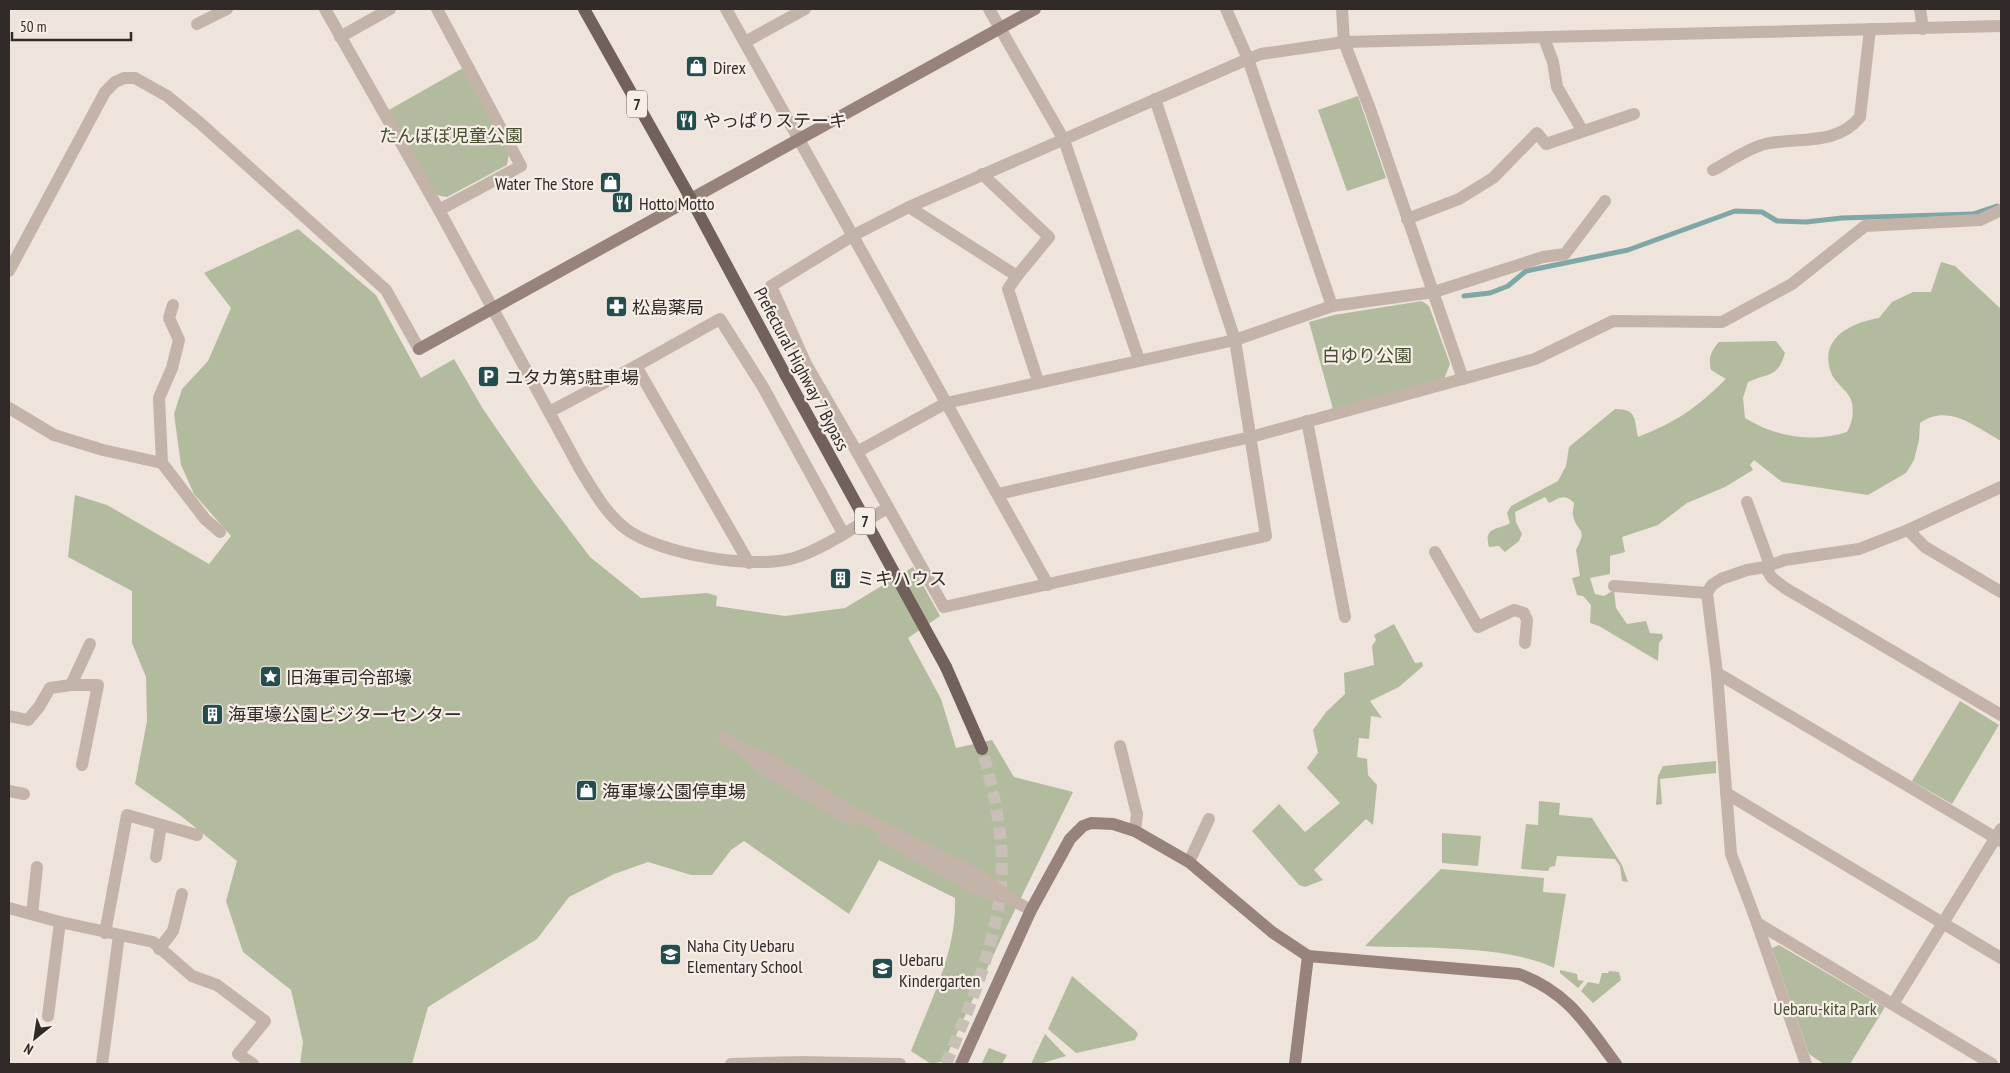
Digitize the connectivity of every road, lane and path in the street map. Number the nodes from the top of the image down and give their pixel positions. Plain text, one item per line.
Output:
1 (325, 9) edge
2 (390, 9) edge
3 (437, 9) edge
4 (584, 9) edge
5 (726, 9) edge
6 (805, 9) edge
7 (989, 9) edge
8 (1035, 9) edge
9 (1226, 9) edge
10 (1342, 9) edge
11 (1920, 9) edge
12 (222, 10) edge
13 (198, 24) dead end
14 (2001, 26) edge
15 (1001, 28) junction
16 (1870, 29) junction
17 (1923, 29) junction
18 (340, 37) junction
19 (1544, 38) junction
20 (745, 42) junction
21 (1344, 42) junction
22 (1248, 59) junction
23 (1155, 99) junction
24 (1634, 114) dead end
25 (1582, 130) junction
26 (800, 139) junction
27 (1064, 140) junction
28 (1713, 170) dead end
29 (982, 174) junction
30 (691, 199) junction
31 (1605, 201) dead end
32 (909, 207) junction
33 (439, 210) junction
34 (2001, 210) edge
35 (1407, 219) junction
36 (854, 235) junction
37 (9, 271) edge
38 (1017, 276) junction
39 (1434, 292) junction
40 (173, 305) dead end
41 (1332, 306) junction
42 (491, 308) junction
43 (1235, 340) junction
44 (1139, 360) junction
45 (636, 366) junction
46 (1463, 379) junction
47 (1038, 381) junction
48 (946, 403) junction
49 (9, 408) edge
50 (549, 412) junction
51 (1306, 421) junction
52 (1251, 437) junction
53 (856, 452) junction
54 (162, 464) junction
55 (2001, 488) edge
56 (998, 494) junction
57 (1747, 502) dead end
58 (888, 508) junction
59 (1908, 530) junction
60 (220, 532) dead end
61 (843, 533) junction
62 (1435, 552) dead end
63 (749, 563) junction
64 (1767, 566) junction
65 (1048, 585) junction
66 (1614, 586) dead end
67 (1707, 592) junction
68 (2001, 592) edge
69 (1345, 617) dead end
70 (1524, 643) dead end
71 (90, 644) dead end
72 (1717, 673) junction
73 (71, 685) junction
74 (2001, 715) edge
75 (9, 716) edge
76 (725, 738) dead end
77 (1120, 746) dead end
78 (982, 749) tunnel mouth
79 (82, 765) dead end
80 (9, 791) edge
81 (1726, 793) junction
82 (24, 794) dead end
83 (1209, 819) dead end
84 (161, 825) junction
85 (1135, 831) junction
86 (197, 835) dead end
87 (2000, 836) edge
88 (156, 857) dead end
89 (1189, 862) junction
90 (37, 867) dead end
91 (182, 894) dead end
92 (9, 908) edge
93 (1031, 910) junction
94 (32, 914) junction
95 (60, 922) junction
96 (1757, 923) junction
97 (1944, 923) junction
98 (105, 933) junction
99 (120, 935) junction
100 (159, 949) junction
101 (1308, 956) junction
102 (2001, 958) edge
103 (1893, 1004) junction
104 (48, 1016) dead end
105 (800, 1063) edge
106 (102, 1064) edge
107 (253, 1064) edge
108 (731, 1064) edge
109 (900, 1064) edge
110 (961, 1064) edge
111 (1295, 1064) edge
112 (1616, 1064) edge
113 (1806, 1064) edge
114 (1992, 1064) edge

1 - 18 street
2 - 18 street
3 - 33 street
4 - 30 main road, Prefectural Highway 7 Bypass / 7
5 - 20 street
6 - 20 street
7 - 15 street
8 - 15 street
9 - 22 street
10 - 21 street
11 - 17 street
12 - 13 street
14 - 17 street
15 - 26 street
15 - 27 street
16 - 17 street
16 - 19 street
16 - 28 street
18 - 33 street
19 - 21 street
19 - 25 street
20 - 26 street
21 - 22 street
21 - 35 street
22 - 23 street
22 - 41 street
23 - 27 street
23 - 43 street
24 - 25 street
25 - 35 street
26 - 30 street
26 - 36 street
27 - 29 street
27 - 44 street
29 - 32 street
29 - 38 street
30 - 42 street
30 - 78 main road, Prefectural Highway 7 Bypass / 7, bridge
31 - 39 street
32 - 36 street
32 - 38 street
33 - 42 street
34 - 46 street
35 - 39 street
36 - 48 street
36 - 53 street
37 - 42 street
38 - 47 street
39 - 41 street
39 - 46 street
40 - 54 street
41 - 43 street
42 - 50 street
43 - 44 street
43 - 52 street
44 - 47 street
45 - 50 street
45 - 61 street
45 - 63 street
46 - 51 street
47 - 48 street
48 - 53 street
48 - 56 street
49 - 54 street
50 - 63 street
51 - 52 street
51 - 69 street
52 - 56 street
52 - 65 street
53 - 58 street
54 - 60 street
55 - 59 street
56 - 65 street
57 - 64 street
58 - 61 street
58 - 65 street
59 - 64 street
59 - 68 street
61 - 63 street
62 - 70 street
64 - 67 street
64 - 74 street
66 - 67 street
67 - 72 street
71 - 73 street
72 - 81 street
72 - 87 street
73 - 75 street
73 - 79 street
76 - 93 street
77 - 85 street
80 - 82 street
81 - 96 street
81 - 97 street
83 - 89 street
84 - 86 street
84 - 88 street
84 - 98 street
85 - 89 street
85 - 93 street
87 - 97 street
89 - 101 street
90 - 94 street
91 - 100 street
92 - 94 street
93 - 110 street
94 - 95 street
95 - 98 street
95 - 104 street
96 - 103 street
96 - 113 street
97 - 102 street
97 - 103 street
98 - 99 street
99 - 100 street
99 - 106 street
100 - 107 street
101 - 111 street
101 - 112 street
103 - 114 street
105 - 108 street
105 - 109 street

